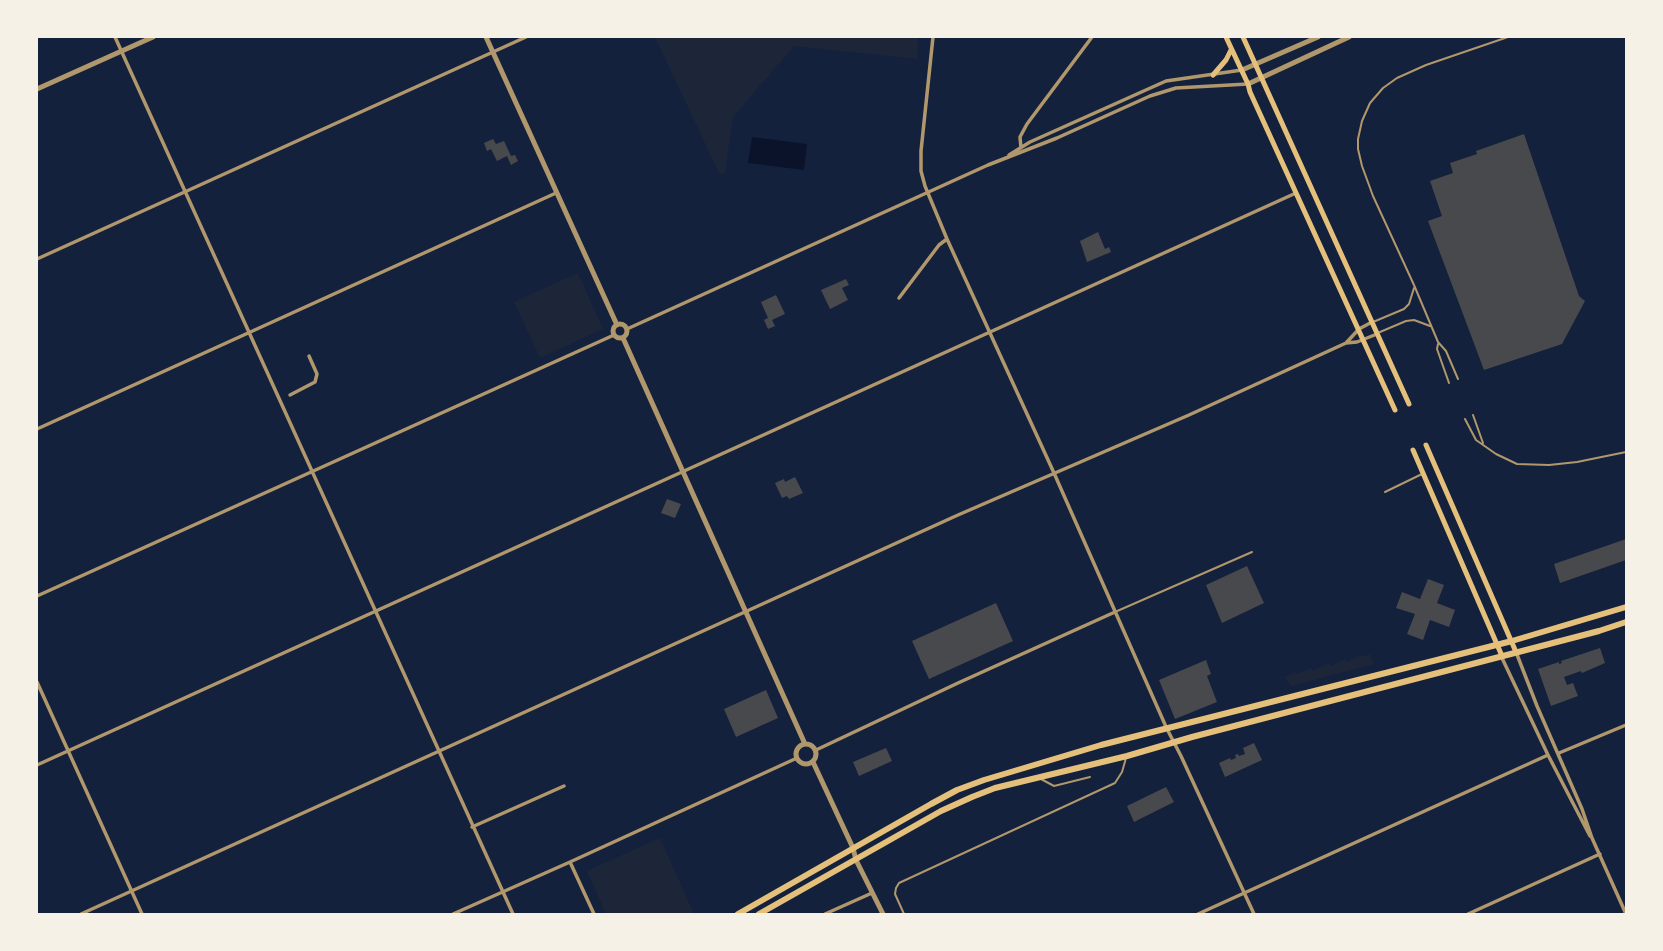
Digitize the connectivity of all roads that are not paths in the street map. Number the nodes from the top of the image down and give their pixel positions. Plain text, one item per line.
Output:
1 (115, 37) edge
2 (153, 37) edge
3 (486, 37) edge
4 (526, 37) edge
5 (933, 37) edge
6 (1092, 37) edge
7 (1226, 37) edge
8 (1243, 37) edge
9 (1318, 37) edge
10 (1349, 37) edge
11 (1508, 37) edge
12 (1232, 49) junction
13 (121, 51) junction
14 (493, 52) junction
15 (1256, 64) junction
16 (1242, 70) junction
17 (1213, 75) junction
18 (1262, 77) junction
19 (1248, 84) junction
20 (37, 89) edge
21 (1021, 149) junction
22 (185, 192) junction
23 (556, 193) junction
24 (928, 193) junction
25 (1296, 193) junction
26 (947, 239) junction
27 (37, 259) edge
28 (1415, 285) junction
29 (899, 298) dead end
30 (1372, 322) junction
31 (617, 325) junction
32 (1431, 326) junction
33 (627, 329) junction
34 (1359, 329) junction
35 (249, 332) junction
36 (990, 333) junction
37 (1377, 334) junction
38 (614, 335) junction
39 (624, 338) junction
40 (1364, 340) junction
41 (1438, 342) junction
42 (1346, 343) junction
43 (309, 356) dead end
44 (1458, 379) dead end
45 (1450, 383) dead end
46 (290, 395) dead end
47 (1409, 404) dead end
48 (1395, 410) dead end
49 (1473, 415) dead end
50 (1465, 419) dead end
51 (37, 429) edge
52 (1483, 444) junction
53 (1426, 445) dead end
54 (1413, 450) dead end
55 (1626, 452) edge
56 (312, 472) junction
57 (683, 472) junction
58 (1054, 473) junction
59 (1423, 474) junction
60 (1385, 492) dead end
61 (1252, 552) dead end
62 (37, 596) edge
63 (1626, 607) edge
64 (375, 612) junction
65 (747, 612) junction
66 (1115, 612) junction
67 (1626, 622) edge
68 (1512, 642) junction
69 (1497, 645) junction
70 (1516, 652) junction
71 (1502, 656) junction
72 (37, 682) edge
73 (1626, 726) edge
74 (1167, 729) junction
75 (1174, 742) junction
76 (805, 744) junction
77 (816, 750) junction
78 (68, 751) junction
79 (439, 751) junction
80 (1559, 753) junction
81 (1548, 755) junction
82 (1127, 756) junction
83 (797, 758) junction
84 (813, 762) junction
85 (37, 765) edge
86 (1090, 777) dead end
87 (1039, 778) junction
88 (564, 786) dead end
89 (472, 827) junction
90 (1592, 838) junction
91 (853, 848) junction
92 (1600, 855) junction
93 (856, 860) junction
94 (570, 862) junction
95 (132, 892) junction
96 (502, 892) junction
97 (872, 893) junction
98 (1245, 893) junction
99 (81, 914) edge
100 (142, 914) edge
101 (453, 914) edge
102 (513, 914) edge
103 (594, 914) edge
104 (738, 914) edge
105 (759, 914) edge
106 (825, 914) edge
107 (883, 914) edge
108 (904, 914) edge
109 (1198, 914) edge
110 (1254, 914) edge
111 (1468, 914) edge
112 (1626, 914) edge

1 - 13 street
2 - 13 street
3 - 14 street
4 - 14 street
5 - 24 street
6 - 21 street
7 - 12 main road
8 - 15 main road
9 - 15 street
10 - 18 street
11 - 28 lane
12 - 16 main road
12 - 17 main road
13 - 20 street
13 - 22 street
14 - 22 street
14 - 23 street
15 - 16 street
15 - 18 main road
16 - 17 street
16 - 19 main road
17 - 21 street
18 - 19 street
18 - 30 main road
19 - 21 street
19 - 25 main road
21 - 24 street
22 - 27 street
22 - 35 street
23 - 31 street
23 - 35 street
24 - 26 street
24 - 33 street
25 - 34 main road
25 - 36 street
26 - 29 street
26 - 36 street
28 - 30 lane
28 - 32 lane
30 - 34 street
30 - 37 main road
31 - 33 street
31 - 38 street
32 - 37 lane
32 - 41 lane
33 - 39 street
34 - 40 main road
34 - 42 street
35 - 51 street
35 - 56 street
36 - 57 street
36 - 58 street
37 - 40 street
37 - 47 main road
38 - 39 street
38 - 56 street
39 - 57 street
40 - 42 street
40 - 48 main road
41 - 44 lane
41 - 45 lane
42 - 58 street
43 - 46 street
49 - 52 lane
50 - 52 lane
52 - 55 lane
53 - 68 main road
54 - 59 main road
56 - 62 street
56 - 64 street
57 - 64 street
57 - 65 street
58 - 65 street
58 - 66 street
59 - 60 lane
59 - 69 main road
61 - 66 lane
63 - 68 main road
64 - 78 street
64 - 79 street
65 - 76 street
65 - 79 street
66 - 74 street
66 - 77 street
67 - 70 main road
68 - 69 main road
68 - 70 main road
69 - 71 main road
69 - 74 main road
70 - 71 main road
70 - 80 street
71 - 75 main road
71 - 81 street
72 - 78 street
73 - 80 street
74 - 75 street
74 - 91 main road
75 - 82 main road
75 - 98 street
76 - 77 street
76 - 83 street
77 - 84 street
78 - 85 street
78 - 95 street
79 - 89 street
79 - 95 street
80 - 90 street
81 - 90 street
81 - 98 street
82 - 87 main road
82 - 108 lane
83 - 84 street
83 - 94 street
84 - 91 street
86 - 87 lane
87 - 93 main road
88 - 89 street
89 - 96 street
90 - 92 street
91 - 93 street
91 - 104 main road
92 - 111 street
92 - 112 street
93 - 97 street
93 - 105 main road
94 - 96 street
94 - 103 street
95 - 99 street
95 - 100 street
96 - 101 street
96 - 102 street
97 - 106 street
97 - 107 street
98 - 109 street
98 - 110 street

